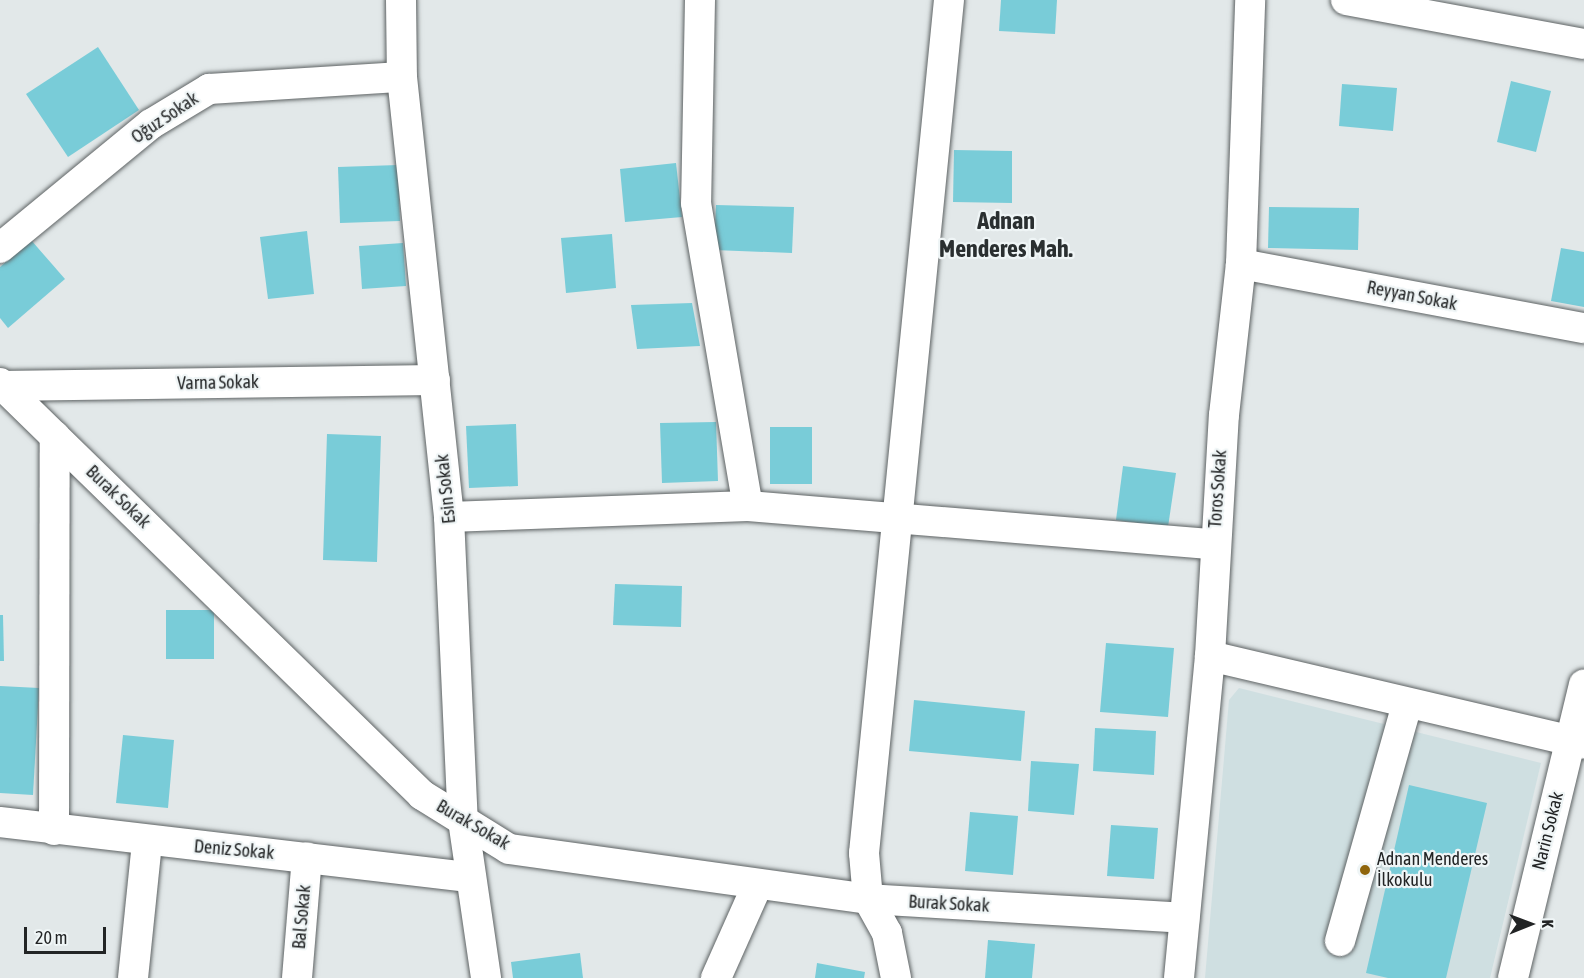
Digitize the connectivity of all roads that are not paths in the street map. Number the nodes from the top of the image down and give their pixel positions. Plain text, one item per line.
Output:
1 (401, 0) edge
2 (700, 0) edge
3 (949, 0) edge
4 (1250, 0) edge
5 (1346, 0) edge
6 (1584, 44) edge
7 (402, 77) junction
8 (0, 248) edge
9 (1241, 264) junction
10 (1584, 328) edge
11 (435, 380) junction
12 (1, 384) edge
13 (55, 436) junction
14 (748, 506) junction
15 (449, 517) junction
16 (899, 519) junction
17 (1215, 544) junction
18 (1210, 656) junction
19 (1584, 684) edge
20 (1407, 704) junction
21 (1577, 742) edge
22 (464, 820) junction
23 (0, 822) edge
24 (54, 830) junction
25 (147, 842) junction
26 (307, 857) junction
27 (469, 877) junction
28 (757, 886) junction
29 (868, 899) junction
30 (1184, 918) junction
31 (1340, 941) dead end
32 (133, 978) edge
33 (297, 978) edge
34 (486, 978) edge
35 (716, 978) edge
36 (896, 978) edge
37 (1179, 978) edge
38 (1513, 978) edge

1 - 7 street, Esin Sokak
2 - 14 street
3 - 16 street
4 - 9 street, Toros Sokak
5 - 6 street
7 - 8 street, Oğuz Sokak
7 - 11 street, Esin Sokak
9 - 10 street, Reyyan Sokak
9 - 17 street, Toros Sokak
11 - 12 street, Varna Sokak
11 - 15 street, Esin Sokak
12 - 13 street, Burak Sokak
13 - 22 street, Burak Sokak
13 - 24 street
14 - 15 street
14 - 16 street
15 - 22 street, Esin Sokak
16 - 17 street
16 - 29 street
17 - 18 street, Toros Sokak
18 - 20 street
18 - 30 street, Toros Sokak
19 - 21 street, Narin Sokak
20 - 21 street
20 - 31 street
21 - 38 street, Narin Sokak
22 - 27 street, Esin Sokak
22 - 28 street, Burak Sokak
23 - 24 street, Deniz Sokak
24 - 25 street, Deniz Sokak
25 - 26 street, Deniz Sokak
25 - 32 street
26 - 27 street, Deniz Sokak
26 - 33 street, Bal Sokak
27 - 34 street, Esin Sokak
28 - 29 street, Burak Sokak
28 - 35 street
29 - 30 street, Burak Sokak
29 - 36 street
30 - 37 street, Toros Sokak

